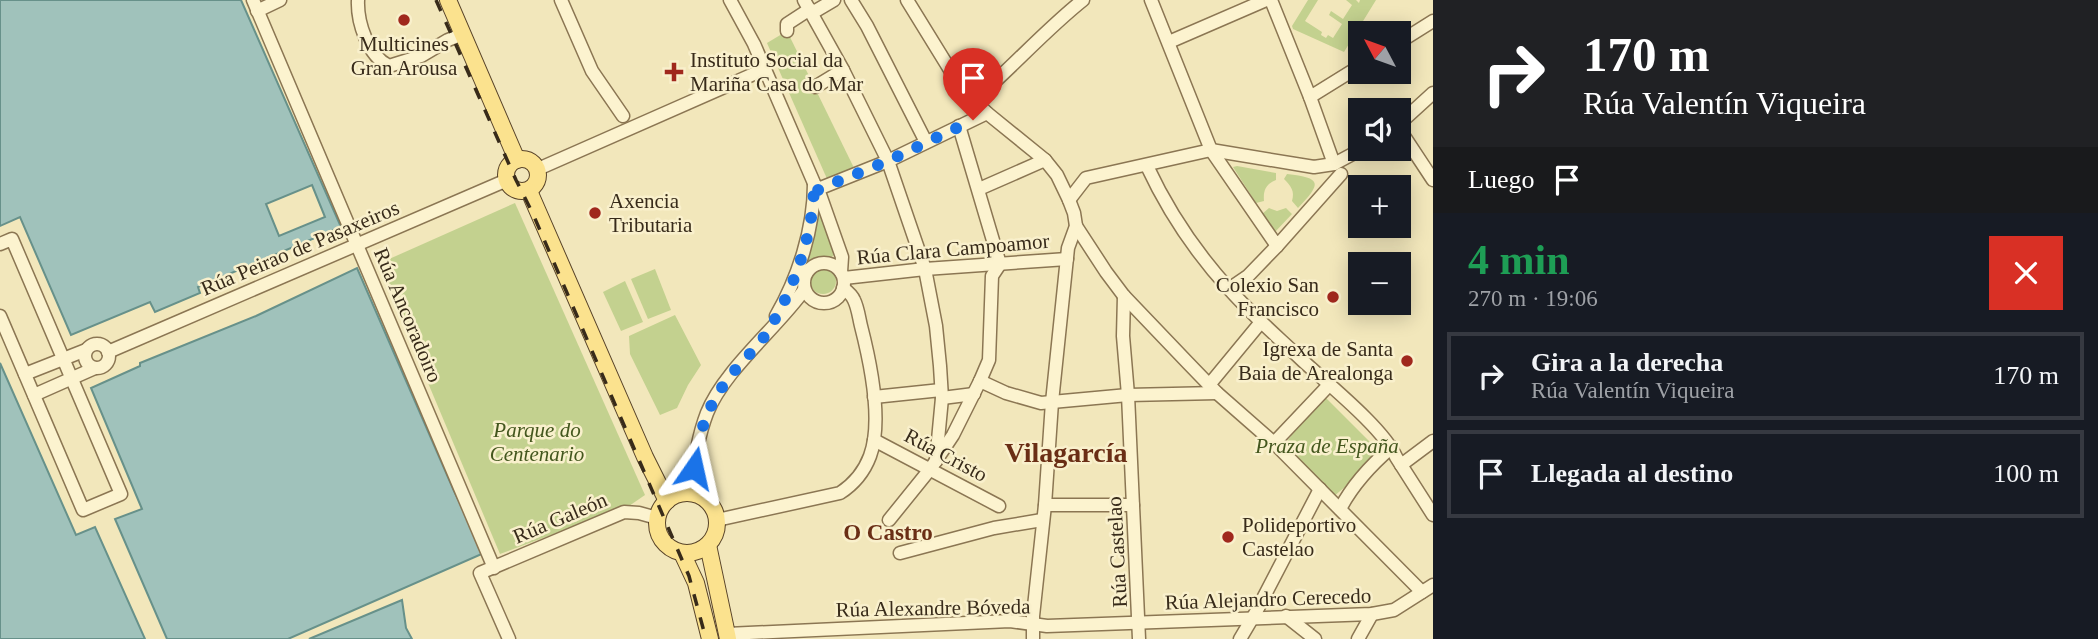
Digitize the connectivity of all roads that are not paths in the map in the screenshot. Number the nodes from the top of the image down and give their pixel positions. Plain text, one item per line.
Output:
1 (280, 0) edge
2 (358, 0) edge
3 (449, 0) edge
4 (561, 0) edge
5 (730, 0) edge
6 (834, 0) edge
7 (851, 0) edge
8 (906, 0) edge
9 (1083, 0) edge
10 (1151, 0) edge
11 (1268, 0) edge
12 (255, 5) edge
13 (809, 7) edge
14 (1433, 21) edge
15 (788, 31) dead end
16 (463, 34) junction
17 (1411, 35) edge
18 (1169, 42) junction
19 (765, 69) junction
20 (843, 70) junction
21 (1348, 73) edge
22 (815, 87) dead end
23 (1433, 93) edge
24 (1310, 97) junction
25 (973, 100) junction
26 (987, 113) junction
27 (1411, 114) edge
28 (623, 116) dead end
29 (959, 127) junction
30 (926, 142) junction
31 (1411, 146) edge
32 (1211, 150) junction
33 (517, 160) junction
34 (1045, 160) junction
35 (1348, 160) edge
36 (888, 161) junction
37 (1147, 166) junction
38 (537, 169) junction
39 (1337, 169) junction
40 (507, 180) junction
41 (1433, 180) edge
42 (979, 189) junction
43 (529, 191) junction
44 (815, 191) junction
45 (1069, 200) junction
46 (1076, 226) junction
47 (0, 244) edge
48 (358, 244) junction
49 (1277, 246) junction
50 (802, 255) junction
51 (1067, 259) junction
52 (1000, 264) junction
53 (925, 269) junction
54 (843, 279) junction
55 (804, 284) junction
56 (1229, 289) junction
57 (789, 291) junction
58 (1124, 296) junction
59 (0, 316) edge
60 (1261, 322) junction
61 (765, 335) junction
62 (86, 350) junction
63 (108, 352) junction
64 (63, 359) junction
65 (95, 368) junction
66 (25, 374) junction
67 (71, 379) junction
68 (981, 381) junction
69 (1329, 385) junction
70 (1213, 389) junction
71 (942, 394) junction
72 (974, 394) junction
73 (34, 395) junction
74 (1128, 396) junction
75 (874, 397) junction
76 (1052, 401) junction
77 (874, 440) junction
78 (1433, 441) edge
79 (1273, 443) junction
80 (1392, 447) junction
81 (933, 465) junction
82 (1401, 465) junction
83 (1320, 489) junction
84 (690, 493) junction
85 (667, 501) junction
86 (1045, 505) junction
87 (1133, 505) junction
88 (999, 506) dead end
89 (1340, 509) junction
90 (1433, 515) edge
91 (657, 518) junction
92 (717, 520) junction
93 (889, 520) dead end
94 (1042, 520) junction
95 (708, 545) junction
96 (682, 553) junction
97 (900, 553) dead end
98 (494, 568) junction
99 (1427, 589) edge
100 (1372, 614) junction
101 (1286, 616) junction
102 (1253, 618) junction
103 (1032, 624) junction
104 (1140, 624) junction
105 (727, 636) edge
106 (509, 639) edge
107 (710, 639) edge
108 (1033, 639) edge
109 (1139, 639) edge
110 (1240, 639) edge
111 (1315, 639) edge
112 (1358, 639) edge

1 - 12 street
2 - 16 street
3 - 16 main road
4 - 28 street
5 - 19 street
6 - 13 street
7 - 30 street
8 - 25 street
9 - 25 street
10 - 18 street
11 - 18 street
11 - 24 street
12 - 48 street, Rúa Ancoradoiro
13 - 15 street
13 - 20 street
14 - 17 street
16 - 33 main road
18 - 32 street
19 - 38 street
19 - 44 street
20 - 22 street
20 - 36 street
21 - 24 street
23 - 27 street
24 - 39 street
25 - 26 street
26 - 29 street
26 - 34 street
29 - 30 street
29 - 42 street
30 - 36 street
31 - 41 street
32 - 37 street
32 - 39 street
32 - 49 street
33 - 38 main road
33 - 40 main road
34 - 42 street
34 - 45 street
35 - 39 street
36 - 44 street
36 - 53 street
37 - 45 street
37 - 56 street
38 - 43 main road
39 - 49 street
40 - 43 main road
40 - 48 street, Rúa Peirao de Pasaxeiros
42 - 52 street
43 - 85 main road
44 - 50 street
44 - 54 street
45 - 46 street
46 - 51 street
46 - 58 street
47 - 64 street
48 - 63 street, Rúa Peirao de Pasaxeiros
48 - 98 street, Rúa Ancoradoiro
49 - 56 street
50 - 55 street
50 - 57 street
51 - 52 street, Rúa Clara Campoamor
51 - 76 street
52 - 53 street, Rúa Clara Campoamor
52 - 68 street
53 - 54 street, Rúa Clara Campoamor
53 - 71 street
54 - 55 street
54 - 55 street
54 - 75 street
55 - 57 street
55 - 61 street
56 - 60 street
57 - 61 street
58 - 70 street
58 - 74 street, Rúa Castelao
59 - 66 street
60 - 69 street
60 - 70 street
61 - 84 street
62 - 63 street, Rúa Peirao de Pasaxeiros
62 - 64 street
62 - 65 street
63 - 65 street, Rúa Peirao de Pasaxeiros
64 - 66 street
64 - 67 street
65 - 67 street
66 - 73 street
67 - 73 street
67 - 73 street
68 - 72 street
68 - 76 street
69 - 79 street
69 - 80 street
70 - 74 street
70 - 79 street
71 - 72 street
71 - 75 street
71 - 81 street
72 - 81 street
74 - 76 street
74 - 87 street, Rúa Castelao
75 - 77 street
76 - 86 street
77 - 81 street, Rúa Cristo
77 - 92 street
78 - 82 street
79 - 83 street
80 - 82 street
80 - 89 street
81 - 88 street, Rúa Cristo
81 - 93 street
82 - 90 street
83 - 89 street
83 - 102 street
84 - 85 main road
84 - 92 main road
85 - 91 main road
86 - 87 street
86 - 94 street
87 - 104 street, Rúa Castelao
89 - 99 street
91 - 96 main road
91 - 98 street, Rúa Galeón
92 - 95 main road
94 - 97 street
94 - 103 street
95 - 96 main road
95 - 105 main road
96 - 107 main road
98 - 106 street, Rúa Galeón
99 - 100 street, Rúa Alejandro Cerecedo
100 - 101 street, Rúa Alejandro Cerecedo
100 - 112 street
101 - 102 street, Rúa Alejandro Cerecedo
101 - 111 street
102 - 104 street, Rúa Alejandro Cerecedo
102 - 110 street
103 - 104 street, Rúa Alexandre Bóveda
103 - 105 street, Rúa Alexandre Bóveda
103 - 108 street
104 - 109 street, Rúa Castelao

